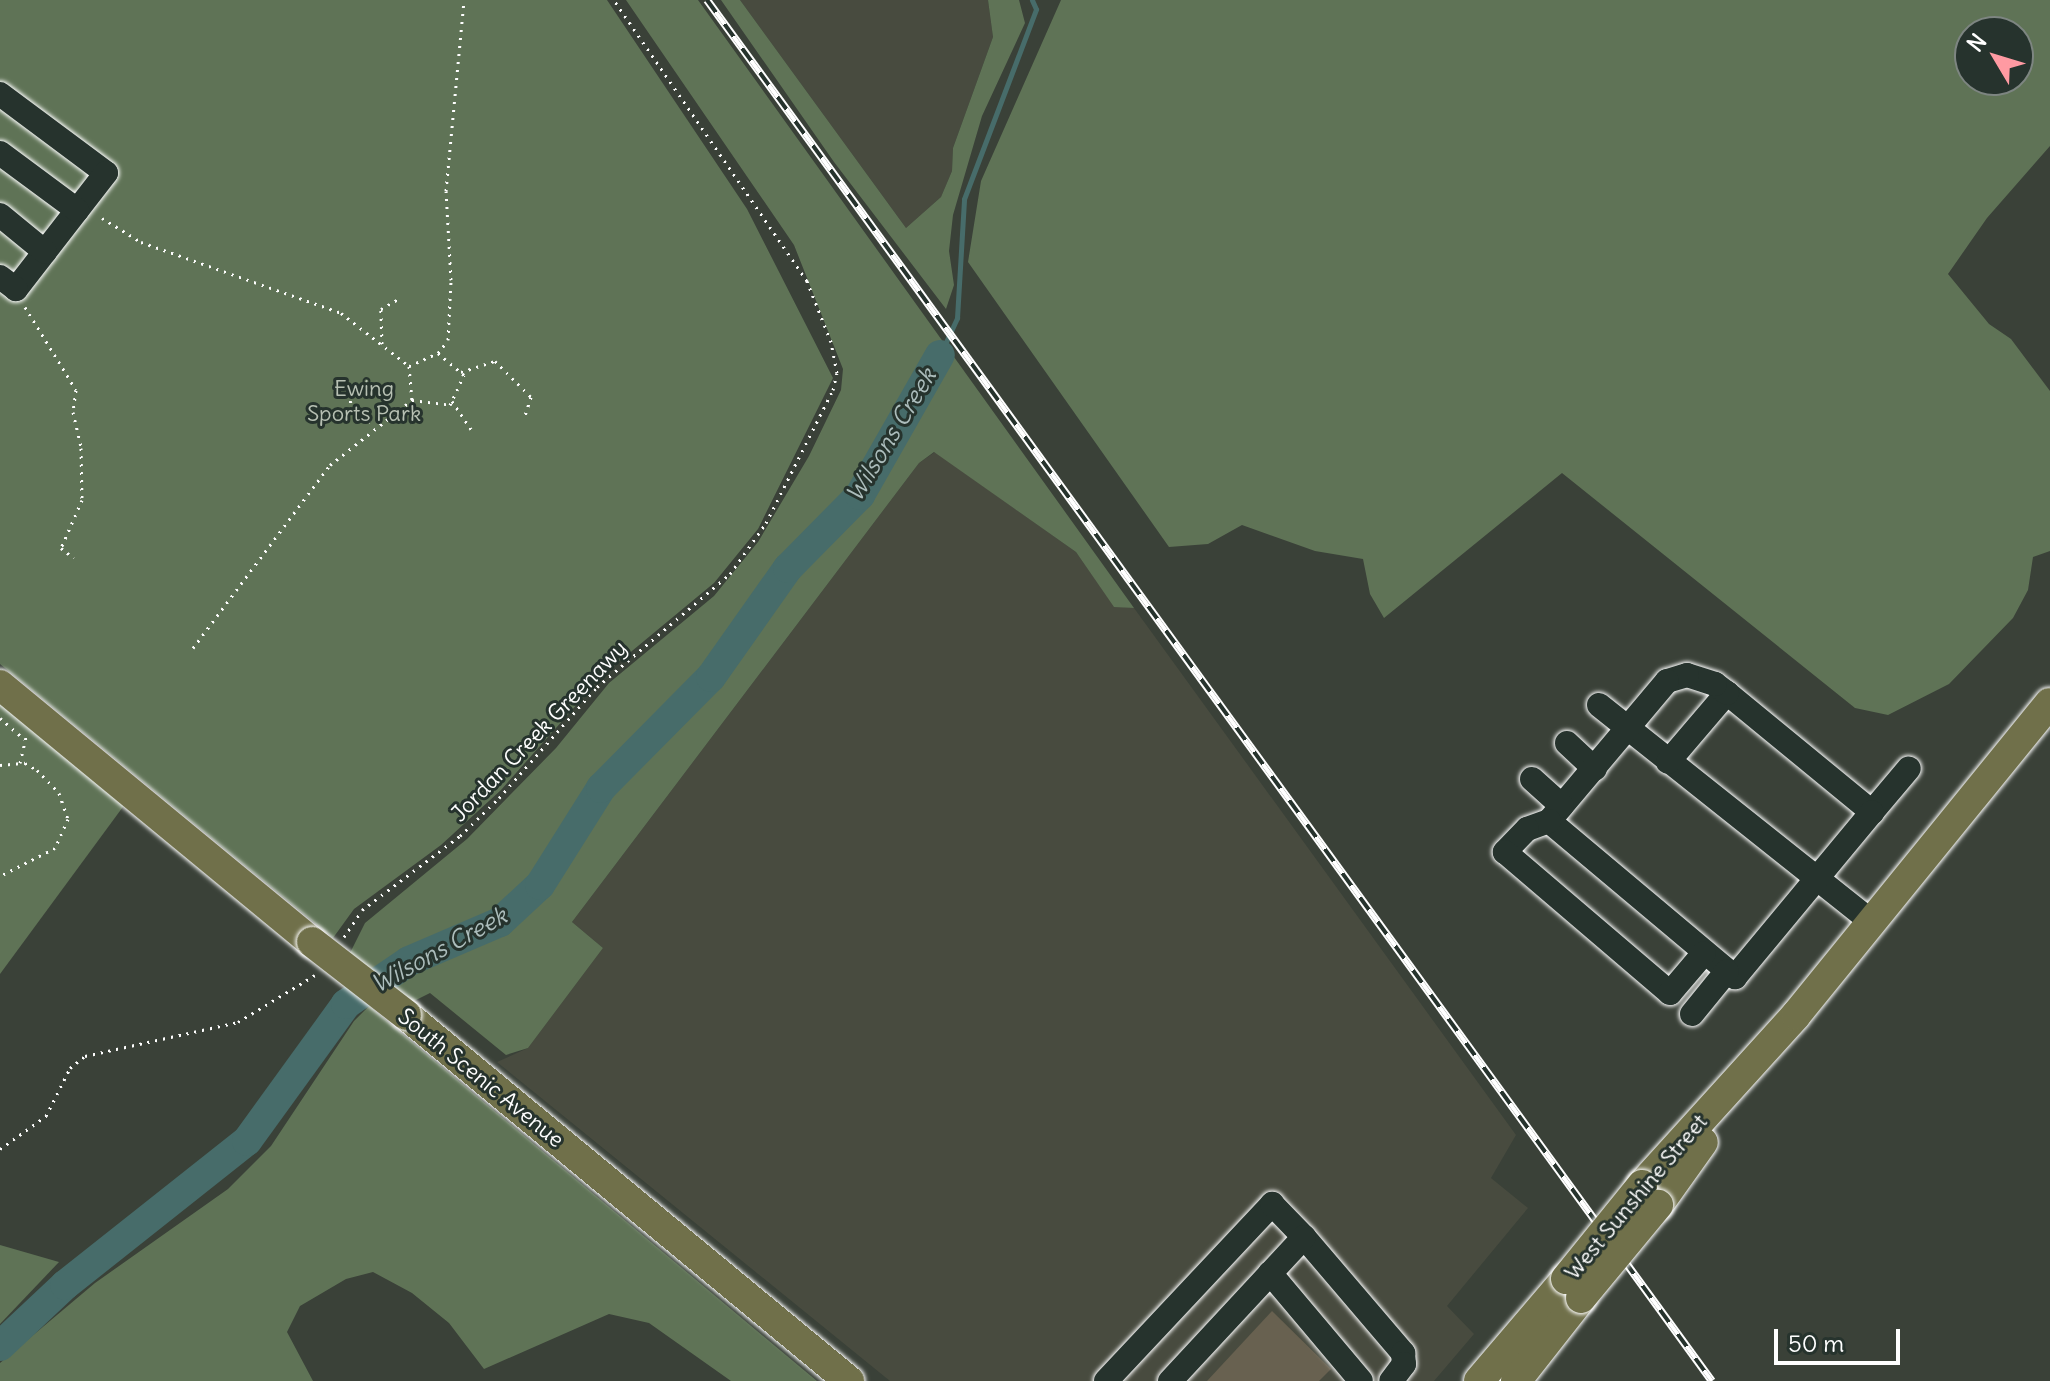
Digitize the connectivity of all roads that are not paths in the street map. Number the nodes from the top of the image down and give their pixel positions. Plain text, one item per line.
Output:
1 (0, 94) edge
2 (0, 153) edge
3 (77, 210) junction
4 (0, 215) edge
5 (45, 252) junction
6 (8, 283) edge
7 (0, 685) edge
8 (1727, 693) junction
9 (2050, 703) edge
10 (1599, 705) dead end
11 (1627, 729) junction
12 (1567, 743) dead end
13 (1668, 762) junction
14 (1909, 768) dead end
15 (1595, 769) junction
16 (1532, 779) dead end
17 (1872, 812) junction
18 (1555, 814) junction
19 (1816, 880) junction
20 (1872, 922) junction
21 (1704, 953) junction
22 (1727, 971) junction
23 (1692, 1014) dead end
24 (1304, 1237) junction
25 (1270, 1273) junction
26 (1573, 1288) junction
27 (849, 1381) edge
28 (1106, 1381) edge
29 (1170, 1381) edge
30 (1361, 1381) edge
31 (1391, 1381) edge
32 (1479, 1381) edge
33 (1516, 1381) edge

1 - 3 lane
2 - 3 lane
3 - 5 lane
4 - 5 lane
5 - 6 lane
7 - 27 main road, South Scenic Avenue, bridge
8 - 11 lane
8 - 13 lane
8 - 17 lane
9 - 20 main road, West Sunshine Street
10 - 11 lane
11 - 13 lane
11 - 15 lane
12 - 15 lane
13 - 19 lane
14 - 17 lane
15 - 18 lane
16 - 18 lane
17 - 19 lane
18 - 21 lane
18 - 21 lane
19 - 20 lane
19 - 22 lane
20 - 26 main road, West Sunshine Street, bridge
21 - 22 lane
22 - 23 lane
24 - 25 lane
24 - 28 lane
24 - 31 lane
25 - 29 lane
25 - 30 lane
26 - 32 main road, West Sunshine Street
26 - 33 main road, West Sunshine Street

